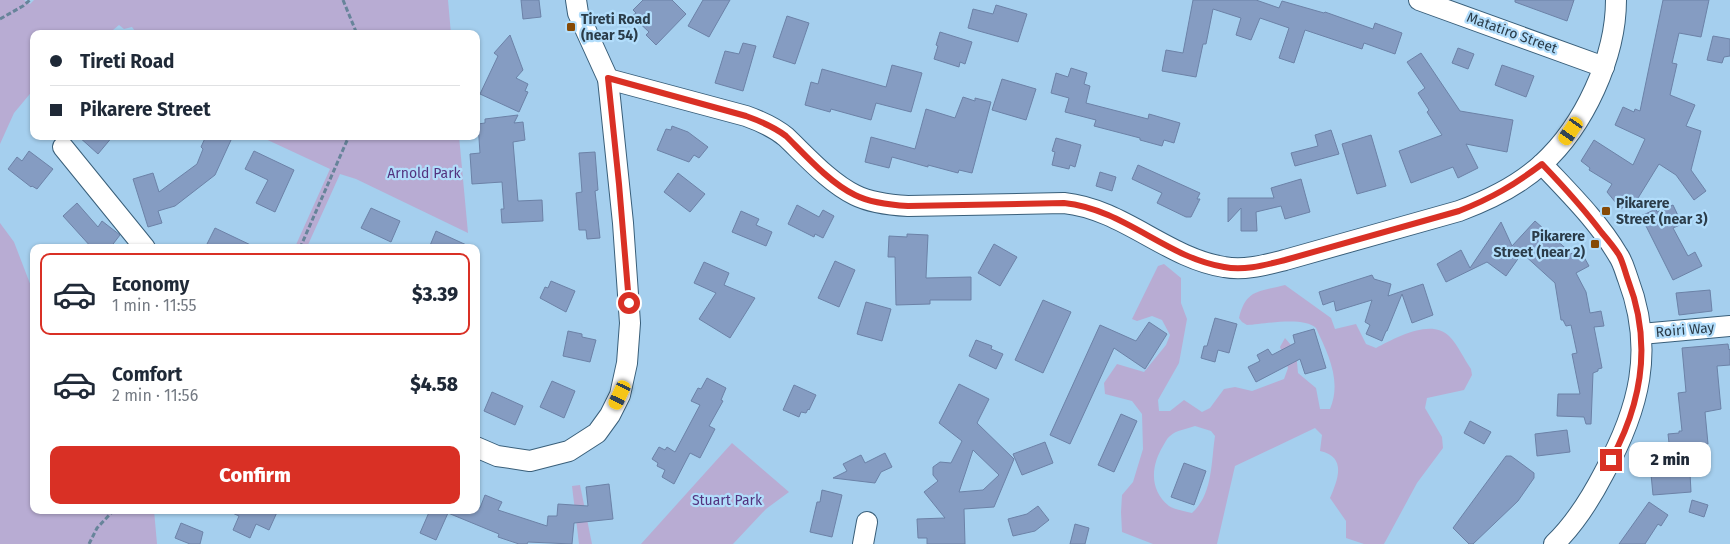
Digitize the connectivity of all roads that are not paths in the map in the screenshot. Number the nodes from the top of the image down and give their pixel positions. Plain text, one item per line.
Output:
1 (576, 0) edge
2 (1419, 0) edge
3 (1616, 0) edge
4 (1604, 66) junction
5 (608, 78) junction
6 (63, 147) dead end
7 (1542, 164) junction
8 (142, 244) edge
9 (1730, 326) edge
10 (1641, 334) junction
11 (480, 449) edge
12 (867, 522) dead end
13 (863, 544) edge
14 (1554, 544) edge

1 - 5 street
2 - 4 street, Matatiro Street
3 - 4 street
4 - 7 street
5 - 7 street
5 - 11 street
6 - 8 street
7 - 10 street
9 - 10 street, Roiri Way
10 - 14 street
12 - 13 street

